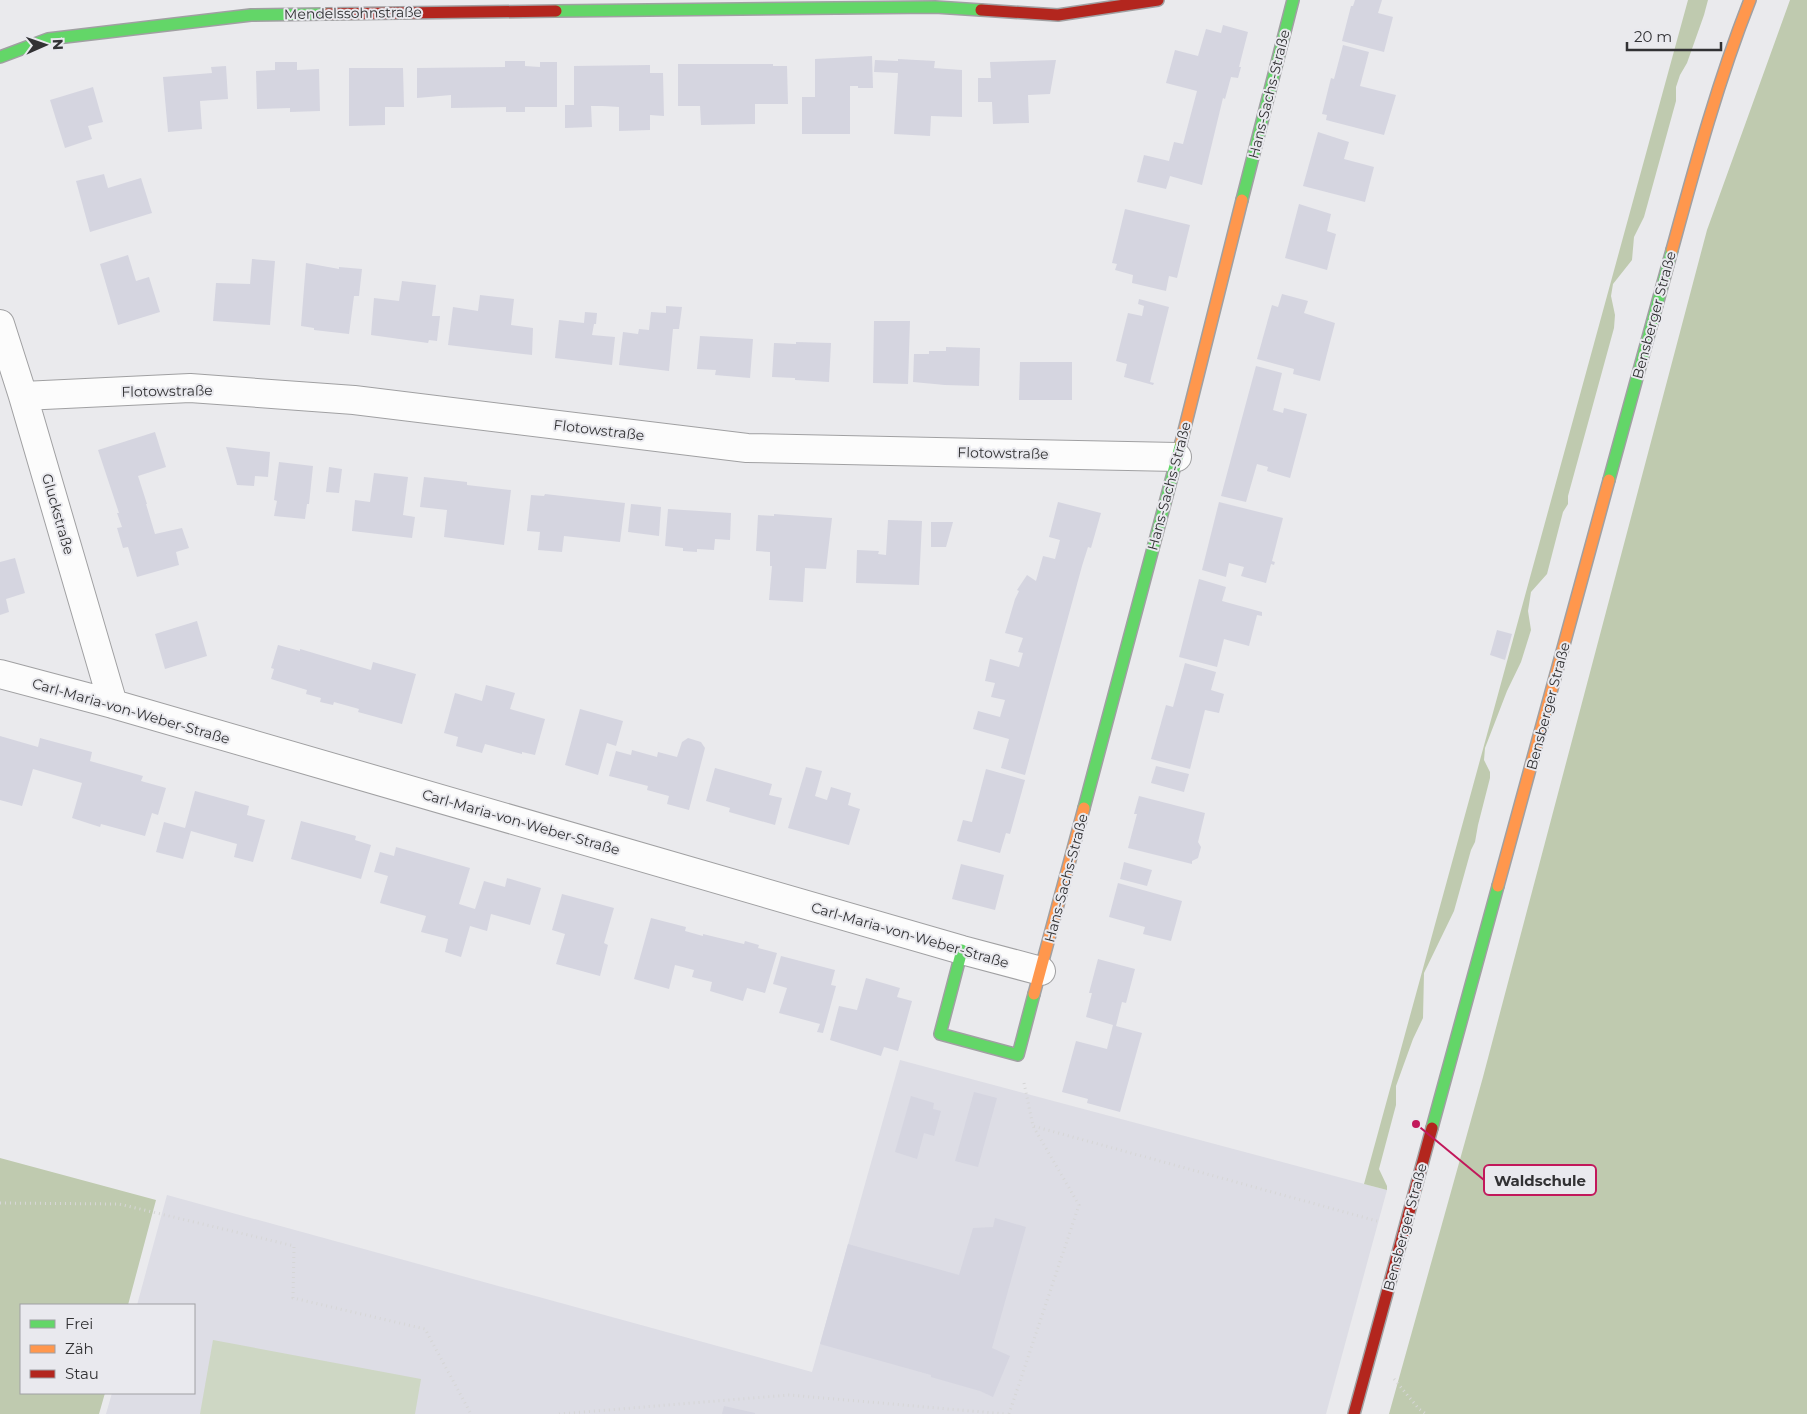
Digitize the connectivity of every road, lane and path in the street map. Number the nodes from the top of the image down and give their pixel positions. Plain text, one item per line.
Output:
1 (1158, 0) edge
2 (1293, 0) edge
3 (1750, 0) edge
4 (0, 57) edge
5 (0, 324) edge
6 (23, 396) junction
7 (1177, 457) junction
8 (0, 674) edge
9 (113, 704) junction
10 (962, 950) junction
11 (1041, 971) junction
12 (1018, 1055) junction
13 (1033, 1126) junction
14 (0, 1203) edge
15 (1404, 1229) junction
16 (1371, 1351) junction
17 (471, 1414) edge
18 (559, 1414) edge
19 (1007, 1414) edge
20 (1354, 1414) edge
21 (1426, 1414) edge

1 - 4 street, Mendelssohnstraße
2 - 7 street, Hans-Sachs-Straße
3 - 15 street, Bensberger Straße
5 - 6 street, Gluckstraße
6 - 7 street, Flotowstraße
6 - 9 street, Gluckstraße
7 - 11 street, Hans-Sachs-Straße
8 - 9 street, Carl-Maria-von-Weber-Straße
9 - 10 street, Carl-Maria-von-Weber-Straße
10 - 11 street, Carl-Maria-von-Weber-Straße
10 - 12 street
11 - 12 street, Hans-Sachs-Straße
12 - 13 path
13 - 15 path
13 - 19 path
14 - 17 path
15 - 16 street, Bensberger Straße
16 - 20 street, Bensberger Straße
16 - 21 path
18 - 19 path

